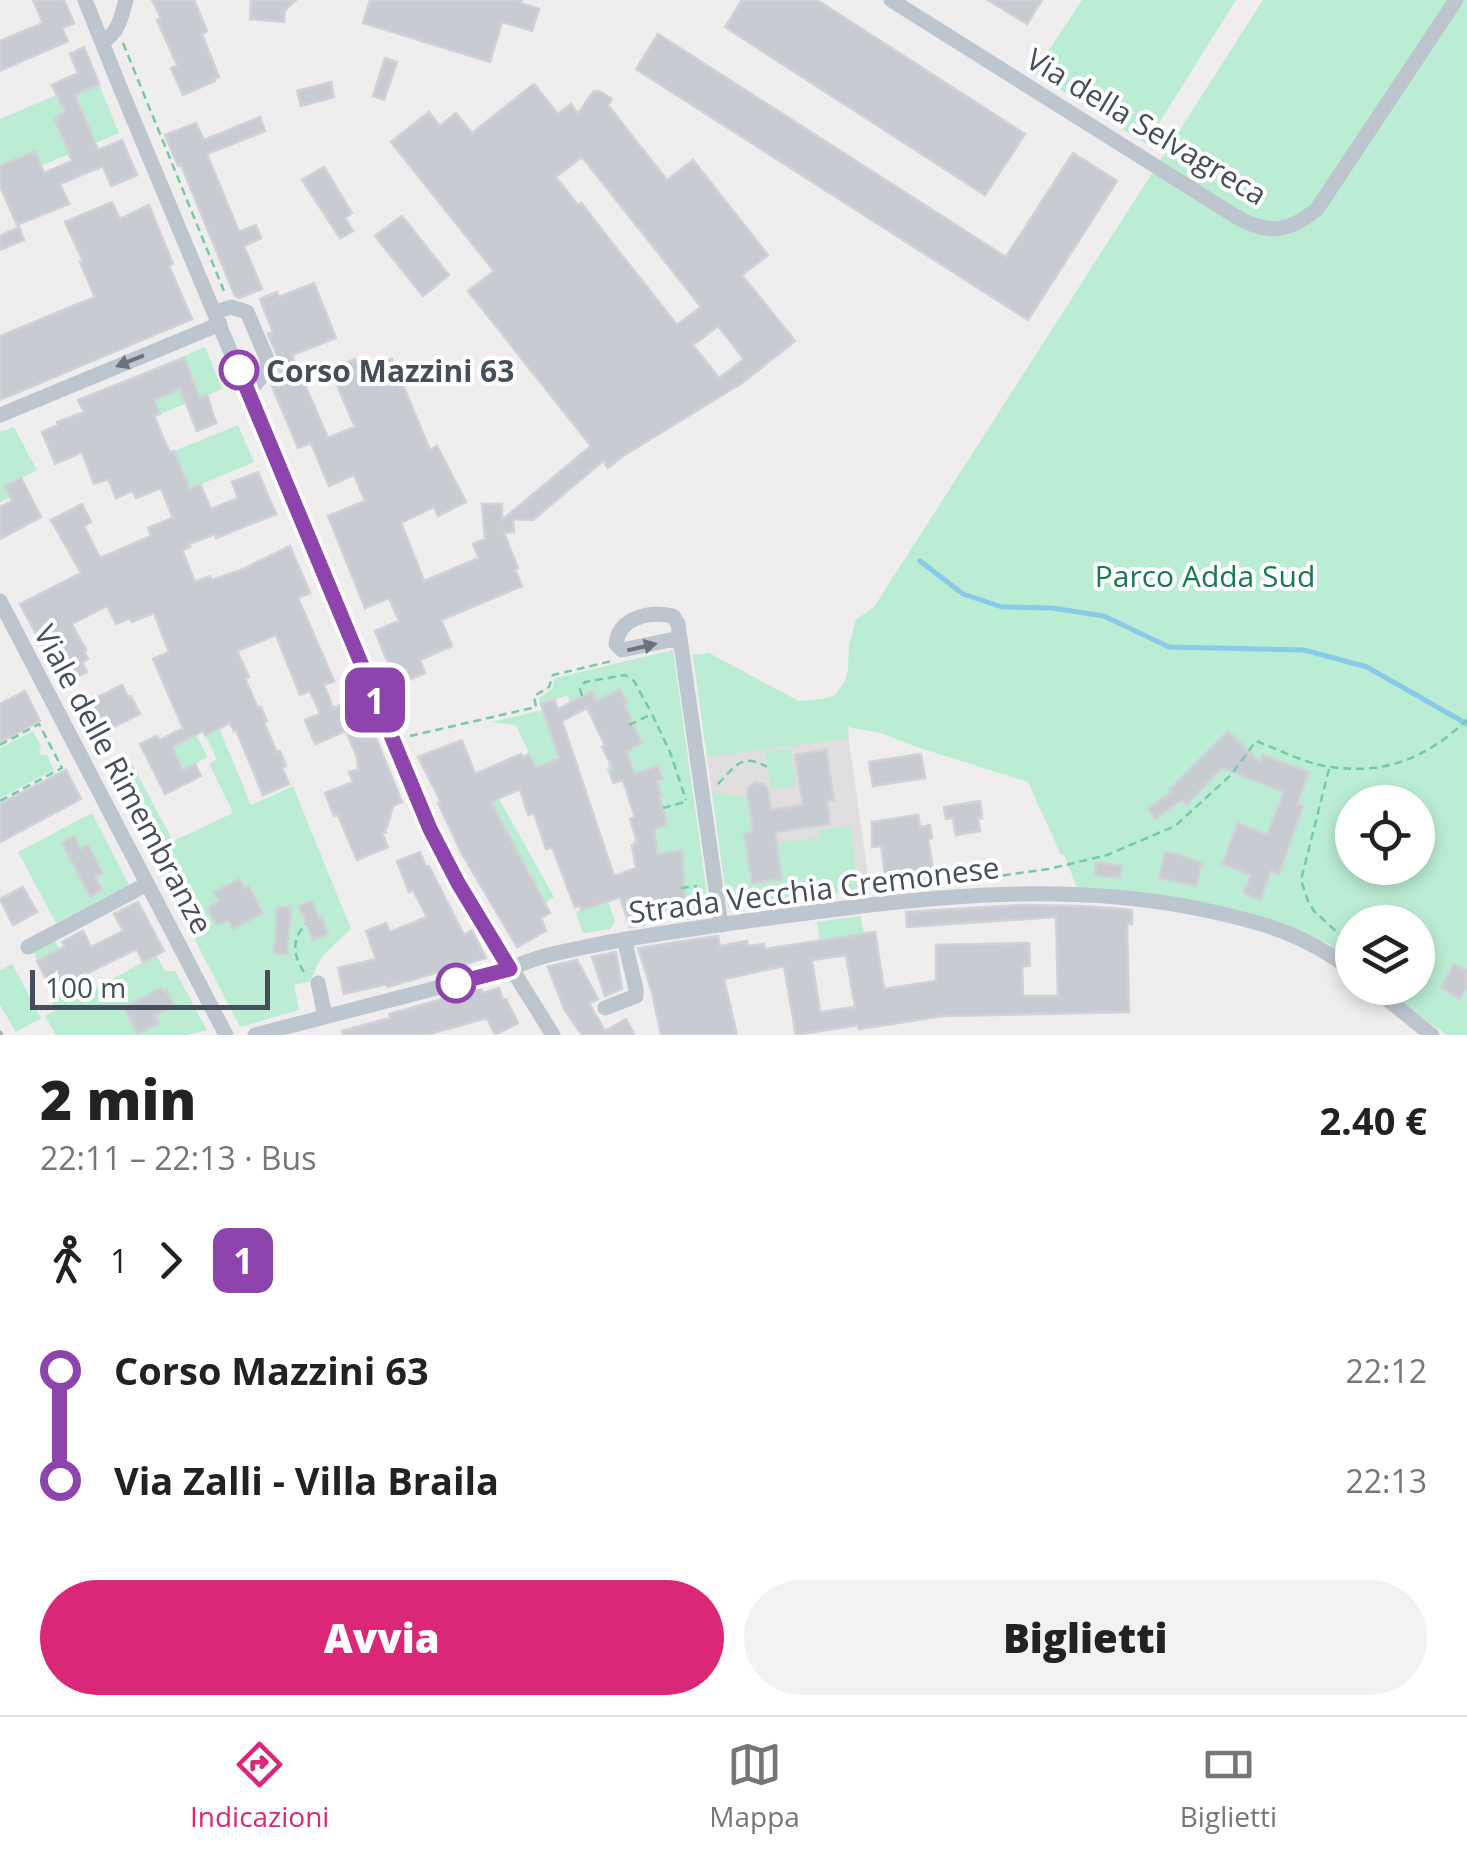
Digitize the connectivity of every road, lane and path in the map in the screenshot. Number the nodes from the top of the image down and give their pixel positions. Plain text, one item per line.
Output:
1 (85, 0) edge
2 (126, 0) edge
3 (891, 0) edge
4 (1456, 0) edge
5 (102, 42) junction
6 (218, 318) junction
7 (248, 393) junction
8 (0, 415) edge
9 (0, 601) edge
10 (681, 644) dead end
11 (618, 660) dead end
12 (582, 696) dead end
13 (652, 714) junction
14 (1467, 720) edge
15 (629, 725) dead end
16 (392, 740) junction
17 (0, 745) edge
18 (767, 767) dead end
19 (1329, 767) junction
20 (702, 788) junction
21 (0, 801) edge
22 (663, 808) dead end
23 (147, 884) junction
24 (957, 896) junction
25 (306, 924) dead end
26 (721, 925) junction
27 (1335, 930) edge
28 (624, 939) junction
29 (28, 947) dead end
30 (1335, 958) edge
31 (510, 969) junction
32 (318, 983) joint
33 (1394, 1005) edge
34 (605, 1008) dead end
35 (325, 1016) junction
36 (551, 1032) edge
37 (226, 1035) edge
38 (255, 1035) edge
39 (1432, 1035) edge

1 - 5 street
2 - 5 street
3 - 4 street, Via della Selvagreca
5 - 6 street
6 - 7 street
6 - 7 street
6 -> 8 street
7 - 16 street
9 - 23 street, Viale delle Rimembranze
10 - 20 street
11 - 16 path
12 - 13 path
13 - 15 path
13 - 22 path
14 - 19 path
16 - 31 street
17 - 21 path
18 - 20 path
19 - 24 path
19 - 27 path
20 - 26 street
23 - 29 street
23 - 37 street, Viale delle Rimembranze
24 - 26 street, Strada Vecchia Cremonese
24 - 30 street, Strada Vecchia Cremonese
25 - 32 path
26 - 28 street, Strada Vecchia Cremonese
28 - 31 street, Strada Vecchia Cremonese
28 - 34 street
31 - 35 street, Strada Vecchia Cremonese
31 - 36 street
32 - 35 street
33 - 39 street
35 - 38 street, Strada Vecchia Cremonese

